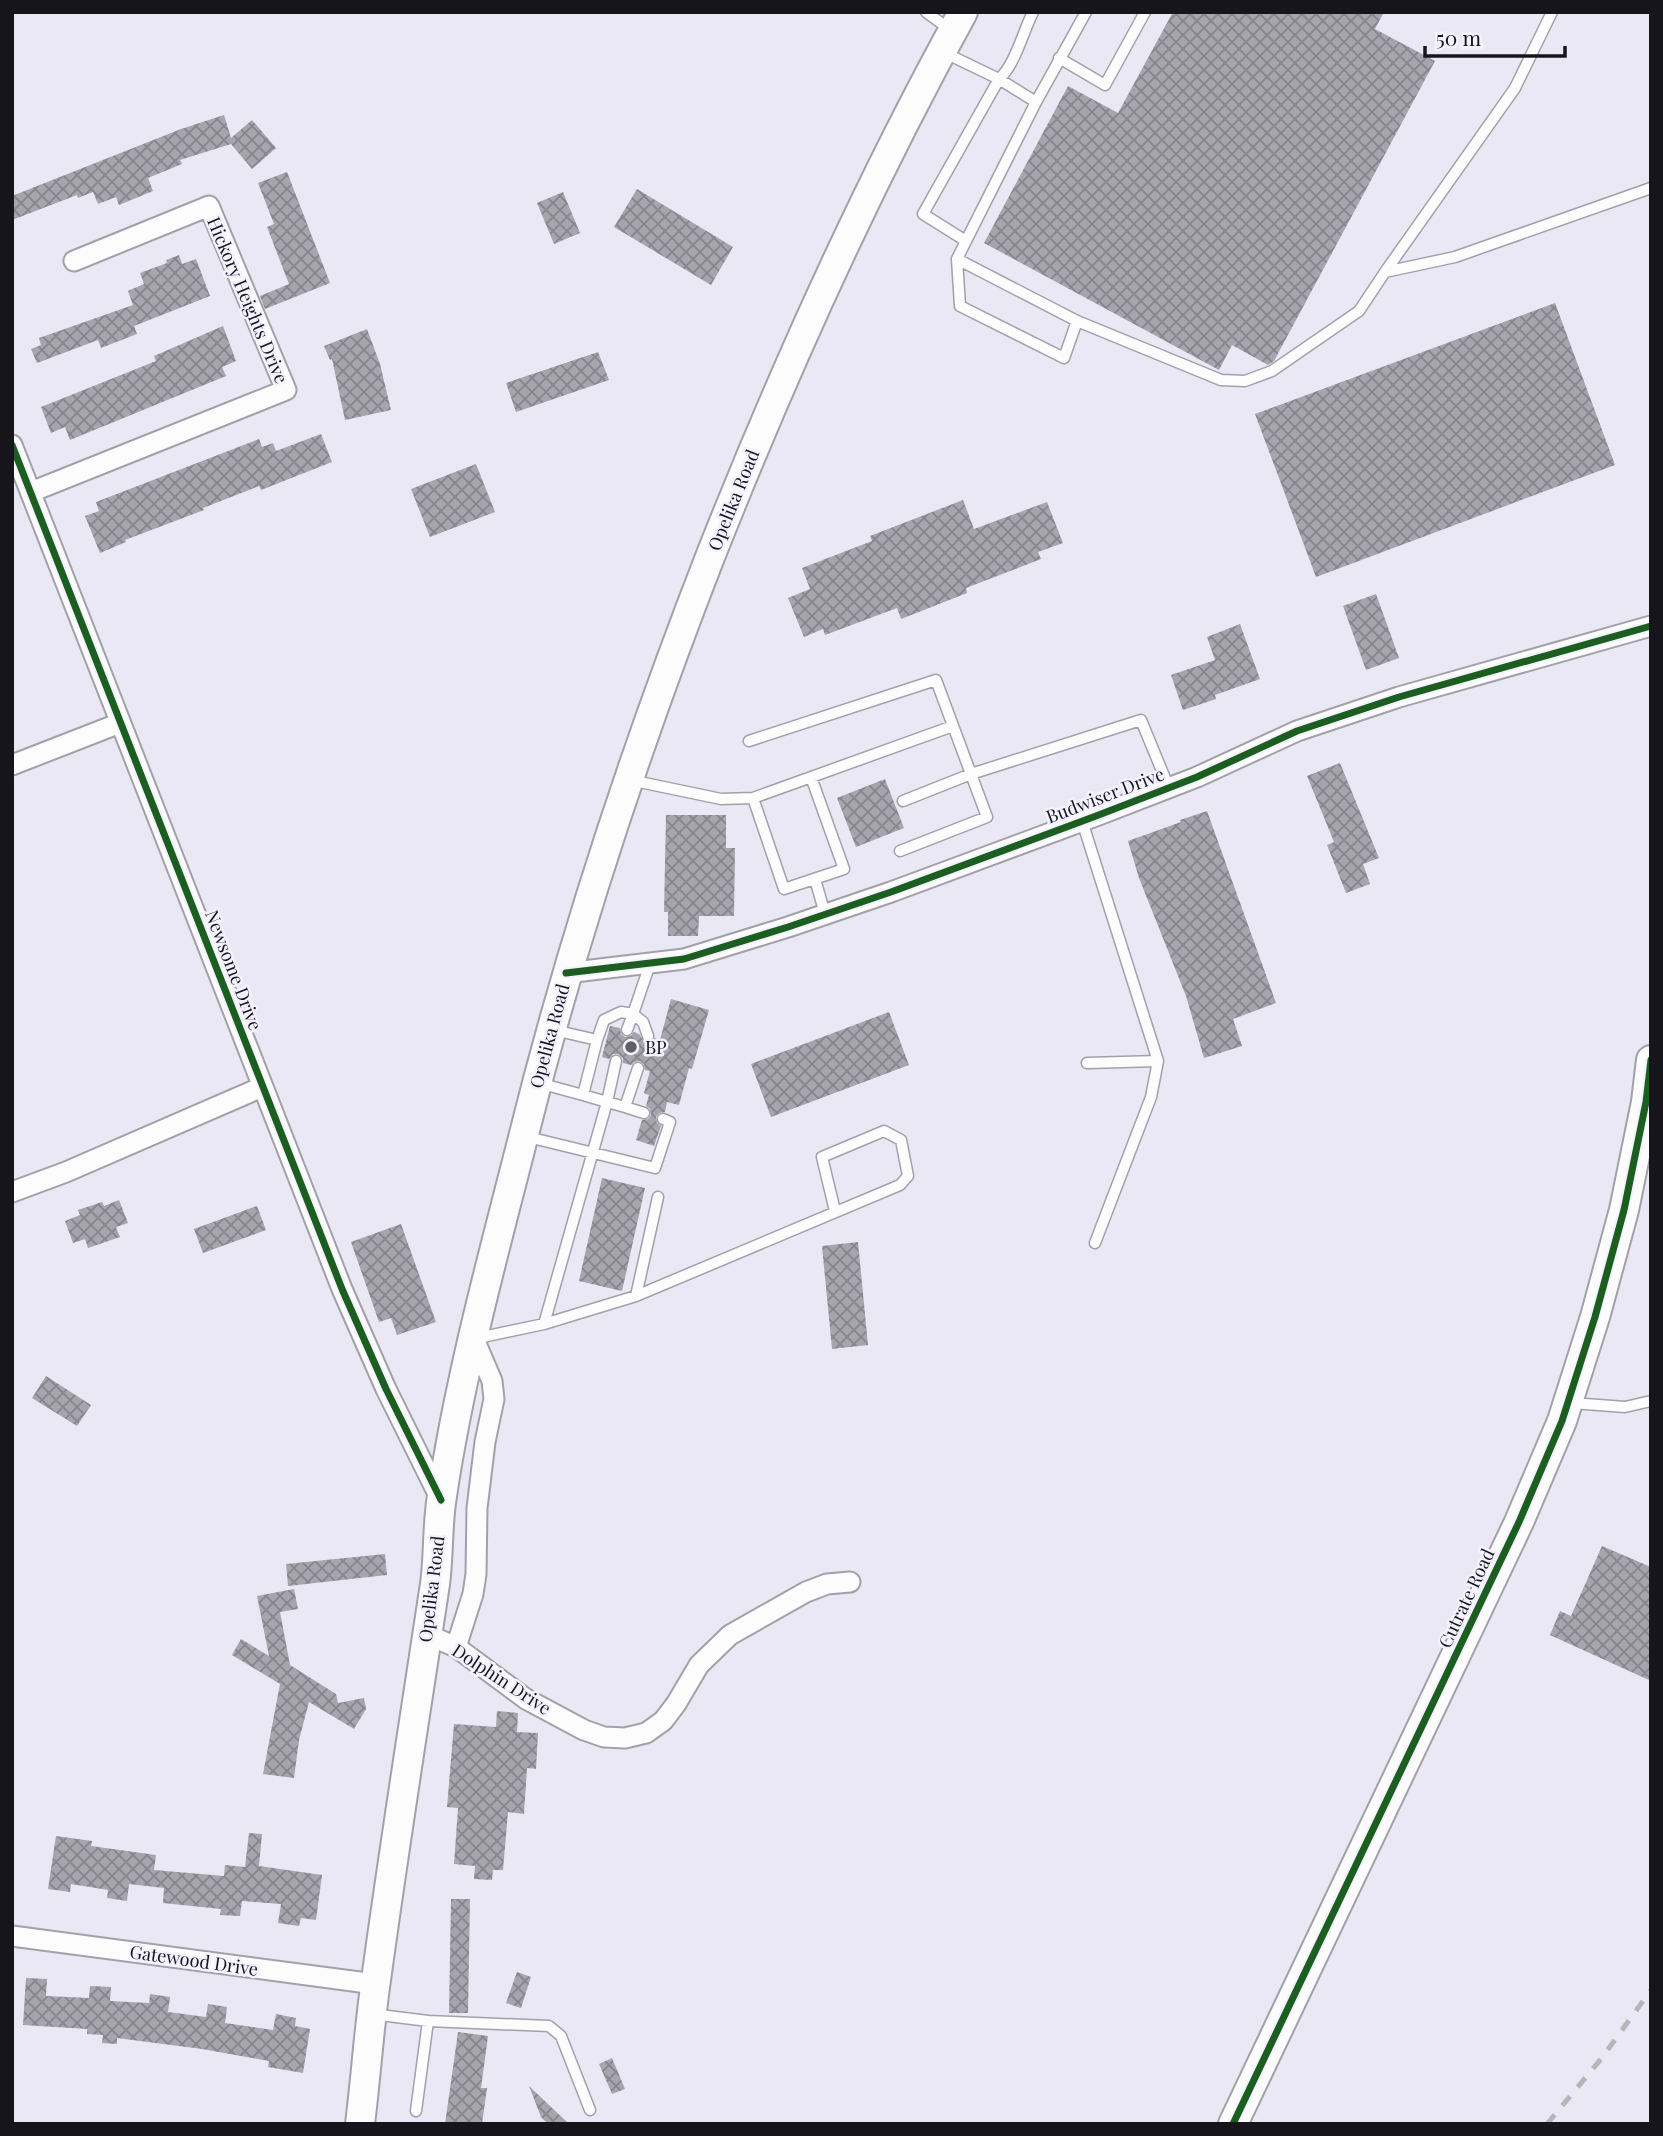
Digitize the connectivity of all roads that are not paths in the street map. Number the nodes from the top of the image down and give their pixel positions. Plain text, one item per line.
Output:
1 (926, 12) edge
2 (1033, 12) edge
3 (1086, 12) edge
4 (1145, 12) edge
5 (1552, 12) edge
6 (952, 32) edge
7 (1059, 58) junction
8 (999, 79) junction
9 (1037, 102) junction
10 (1651, 188) edge
11 (966, 241) junction
12 (957, 259) junction
13 (74, 261) dead end
14 (1385, 272) junction
15 (1077, 321) junction
16 (12, 444) edge
17 (31, 492) junction
18 (1651, 626) edge
19 (120, 723) junction
20 (953, 726) junction
21 (749, 741) dead end
22 (12, 765) edge
23 (971, 774) junction
24 (811, 777) junction
25 (628, 779) junction
26 (1168, 788) junction
27 (753, 798) junction
28 (903, 801) dead end
29 (1083, 821) junction
30 (900, 851) dead end
31 (815, 879) junction
32 (824, 914) junction
33 (650, 964) junction
34 (566, 973) junction
35 (633, 1014) junction
36 (550, 1029) junction
37 (626, 1030) dead end
38 (648, 1036) dead end
39 (597, 1040) junction
40 (1651, 1059) edge
41 (616, 1061) dead end
42 (1158, 1061) junction
43 (1087, 1063) dead end
44 (638, 1068) dead end
45 (536, 1083) junction
46 (262, 1087) junction
47 (583, 1095) junction
48 (607, 1102) junction
49 (625, 1107) junction
50 (644, 1113) dead end
51 (663, 1119) dead end
52 (523, 1136) junction
53 (592, 1152) junction
54 (12, 1192) edge
55 (658, 1197) dead end
56 (835, 1211) junction
57 (1095, 1243) dead end
58 (636, 1296) junction
59 (544, 1324) junction
60 (474, 1339) junction
61 (1651, 1401) edge
62 (1568, 1402) junction
63 (441, 1500) junction
64 (850, 1582) dead end
65 (426, 1634) junction
66 (456, 1647) junction
67 (12, 1936) edge
68 (375, 1984) junction
69 (372, 2014) junction
70 (428, 2021) junction
71 (416, 2110) dead end
72 (590, 2110) dead end
73 (359, 2124) edge
74 (1233, 2124) edge

1 - 6 lane
2 - 8 lane
3 - 7 lane
4 - 7 lane
5 - 14 lane
6 - 8 lane
6 - 25 main road, Opelika Road
7 - 9 lane
8 - 9 lane
8 - 11 lane
9 - 11 lane
10 - 14 lane
11 - 12 lane
12 - 15 lane
12 - 15 lane
13 - 17 street, Hickory Heights Drive
14 - 15 lane
16 - 17 street, Newsome Drive
17 - 19 street, Newsome Drive
18 - 26 street, Budwiser Drive
19 - 22 street
19 - 46 street, Newsome Drive
20 - 21 lane
20 - 23 lane
20 - 24 lane
23 - 26 lane
23 - 28 lane
23 - 30 lane
24 - 27 lane
24 - 31 lane
25 - 27 lane
25 - 34 main road, Opelika Road
26 - 29 street, Budwiser Drive
27 - 31 lane
29 - 32 street, Budwiser Drive
29 - 42 lane
31 - 32 lane
32 - 33 street, Budwiser Drive
33 - 34 street, Budwiser Drive
33 - 35 lane
34 - 36 main road, Opelika Road
35 - 37 lane
35 - 38 lane
35 - 39 lane
36 - 39 lane
36 - 45 main road, Opelika Road
39 - 47 lane
40 - 62 main road, Cutrate Road
41 - 48 lane
42 - 43 lane
42 - 57 lane
44 - 49 lane
45 - 47 lane
45 - 52 main road, Opelika Road
46 - 54 street
46 - 63 street, Newsome Drive
47 - 48 lane
48 - 49 lane
48 - 53 lane
49 - 50 lane
51 - 53 lane
52 - 53 lane
52 - 60 main road, Opelika Road
53 - 59 lane
55 - 58 lane
56 - 56 lane
56 - 58 lane
58 - 59 lane
59 - 60 lane
60 - 63 main road, Opelika Road
60 - 66 street
61 - 62 lane
62 - 74 main road, Cutrate Road
63 - 65 main road, Opelika Road
64 - 66 street, Dolphin Drive
65 - 66 street, Dolphin Drive
65 - 68 main road, Opelika Road
67 - 68 street, Gatewood Drive
68 - 69 main road, Opelika Road
69 - 70 lane
69 - 73 main road, Opelika Road
70 - 71 lane
70 - 72 lane

